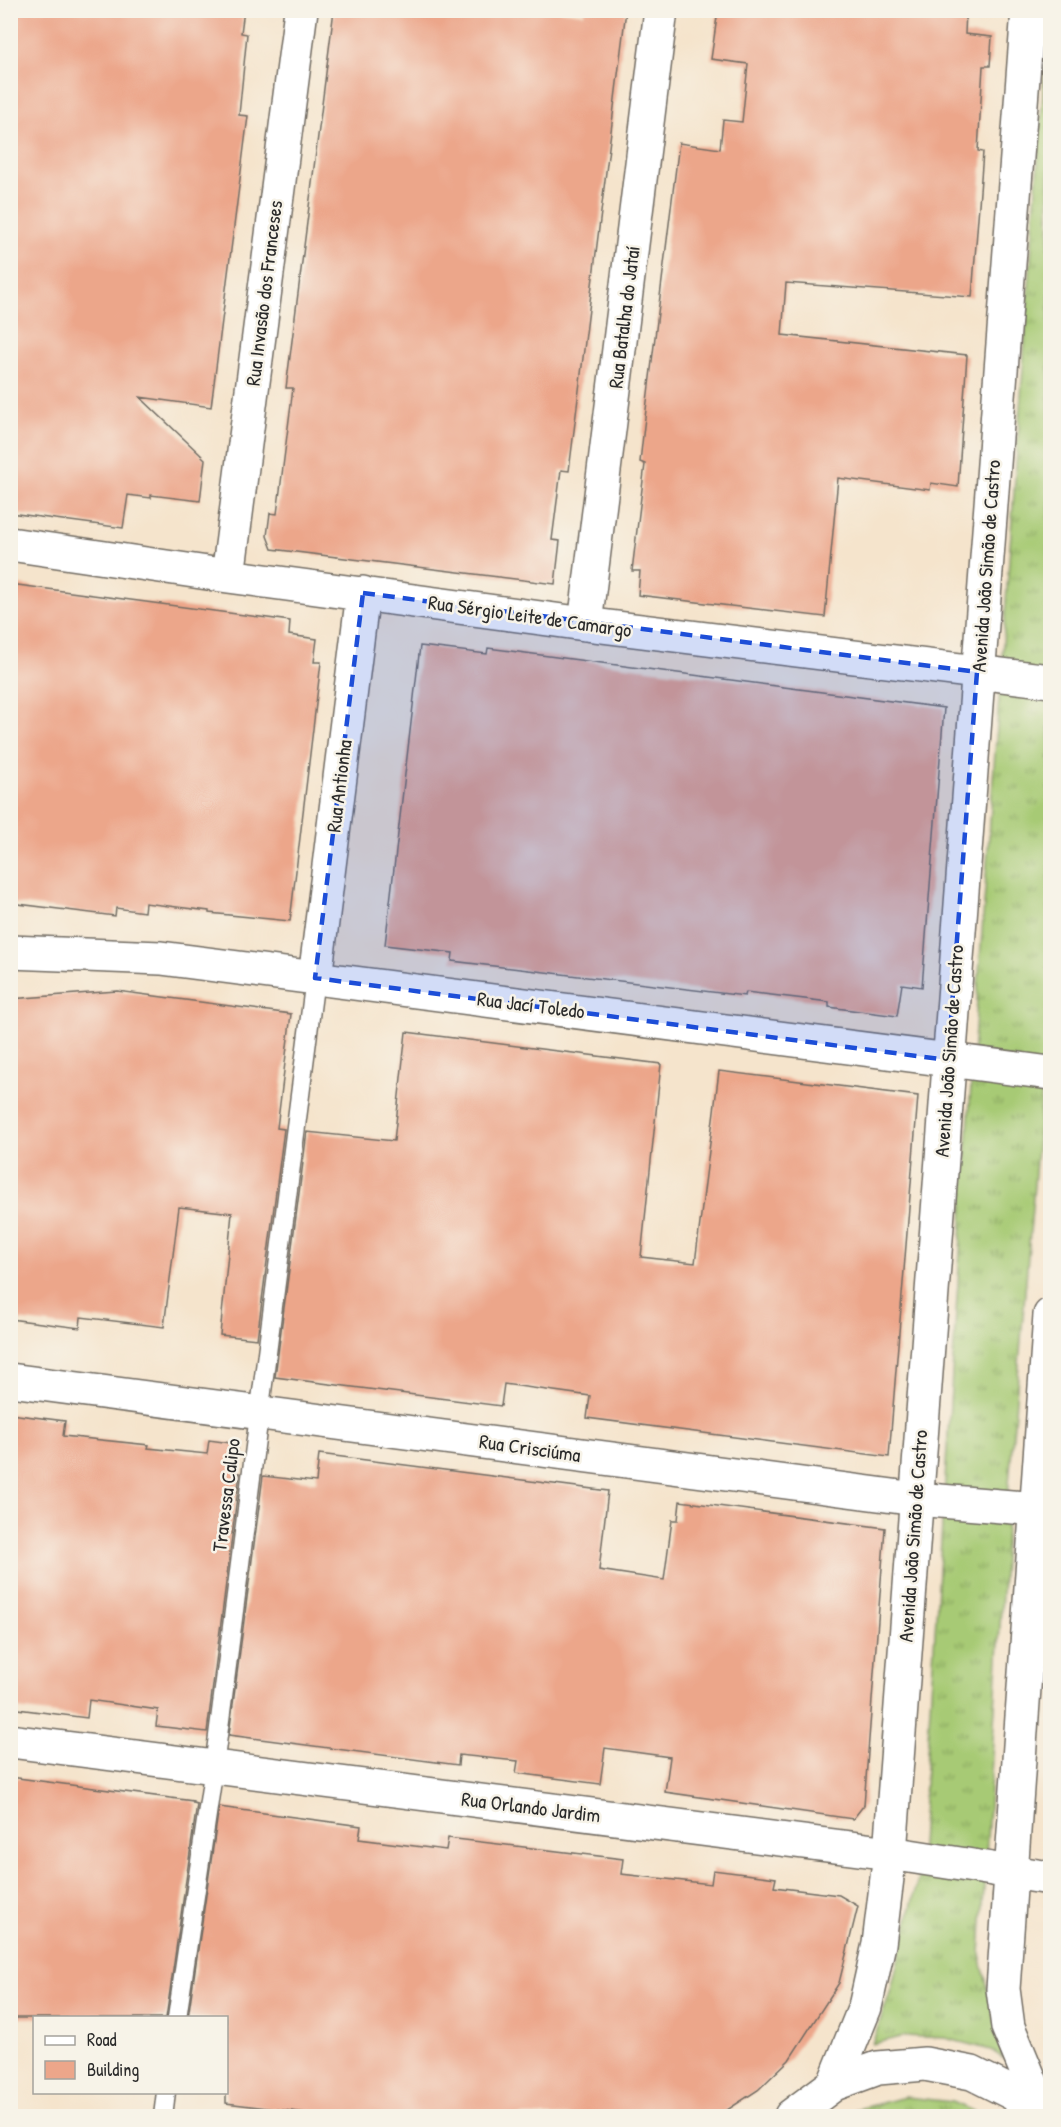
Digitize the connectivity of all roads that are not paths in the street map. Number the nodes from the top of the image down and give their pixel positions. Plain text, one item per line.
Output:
1 (301, 10) edge
2 (661, 10) edge
3 (1028, 10) edge
4 (10, 544) edge
5 (228, 576) junction
6 (363, 593) junction
7 (585, 624) junction
8 (978, 672) junction
9 (1050, 681) edge
10 (10, 952) edge
11 (315, 978) junction
12 (948, 1060) junction
13 (1050, 1073) edge
14 (1050, 1315) edge
15 (10, 1380) edge
16 (260, 1412) junction
17 (916, 1499) junction
18 (1044, 1509) edge
19 (10, 1741) edge
20 (214, 1767) junction
21 (890, 1853) junction
22 (1010, 1873) junction
23 (1050, 1878) edge
24 (177, 2016) edge
25 (834, 2084) junction
26 (166, 2094) edge
27 (163, 2116) edge
28 (791, 2116) edge
29 (1038, 2116) edge
30 (1045, 2116) edge

1 - 5 street, Rua Invasão dos Franceses
2 - 7 street, Rua Batalha do Jataí
3 - 8 street, Avenida João Simão de Castro
4 - 5 street, Rua Sérgio Leite de Camargo
5 - 6 street, Rua Sérgio Leite de Camargo
6 - 7 street, Rua Sérgio Leite de Camargo
6 - 11 street, Rua Antionha
7 - 8 street, Rua Sérgio Leite de Camargo
8 - 9 street, Rua Sérgio Leite de Camargo
8 - 12 street, Avenida João Simão de Castro
10 - 11 street, Rua Jací Toledo
11 - 12 street, Rua Jací Toledo
11 - 16 lane, Travessa Calipo
12 - 13 street, Rua Jací Toledo
12 - 17 street, Avenida João Simão de Castro
14 - 18 street
15 - 16 street, Rua Crisciúma
16 - 17 street, Rua Crisciúma
16 - 20 lane, Travessa Calipo
17 - 18 street, Rua Crisciúma
17 - 21 street, Avenida João Simão de Castro
18 - 22 street
19 - 20 street, Rua Orlando Jardim
20 - 21 street, Rua Orlando Jardim
20 - 24 lane, Travessa Calipo
21 - 22 street, Rua Orlando Jardim
21 - 25 street, Avenida João Simão de Castro
22 - 23 street, Rua Orlando Jardim
22 - 30 street
25 - 28 street
25 - 29 street
26 - 27 lane

